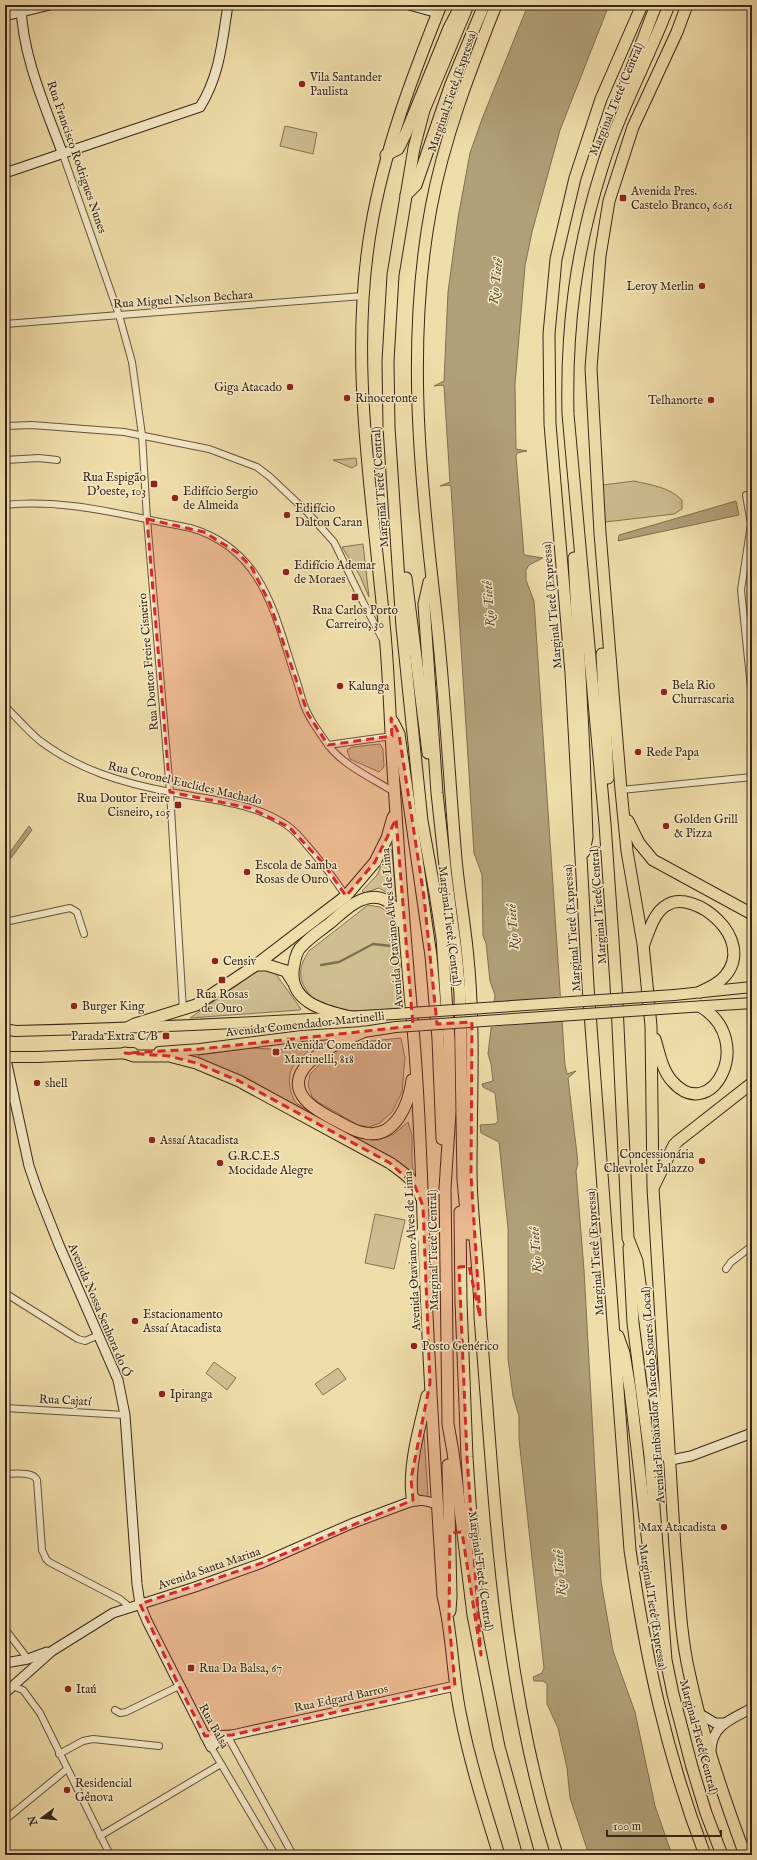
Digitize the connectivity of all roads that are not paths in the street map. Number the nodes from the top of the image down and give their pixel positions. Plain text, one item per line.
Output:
1 (50, 5) edge
2 (228, 5) edge
3 (409, 5) edge
4 (461, 5) edge
5 (468, 5) edge
6 (484, 5) edge
7 (496, 5) edge
8 (642, 5) edge
9 (656, 5) edge
10 (669, 5) edge
11 (686, 5) edge
12 (692, 5) edge
13 (21, 8) edge
14 (439, 9) edge
15 (5, 16) edge
16 (677, 32) junction
17 (624, 108) junction
18 (62, 152) junction
19 (386, 155) junction
20 (5, 173) edge
21 (406, 195) junction
22 (363, 296) junction
23 (120, 315) junction
24 (5, 324) edge
25 (5, 426) edge
26 (142, 435) junction
27 (5, 460) edge
28 (56, 460) dead end
29 (746, 495) dead end
30 (5, 506) edge
31 (578, 518) junction
32 (146, 519) junction
33 (751, 519) edge
34 (397, 547) junction
35 (430, 573) junction
36 (607, 621) junction
37 (386, 644) junction
38 (752, 698) edge
39 (5, 706) edge
40 (391, 718) junction
41 (392, 736) junction
42 (328, 745) junction
43 (752, 777) edge
44 (620, 790) junction
45 (170, 792) junction
46 (394, 792) junction
47 (438, 793) junction
48 (395, 809) junction
49 (623, 809) junction
50 (605, 824) junction
51 (581, 866) junction
52 (346, 896) junction
53 (752, 914) edge
54 (5, 922) edge
55 (404, 930) junction
56 (84, 934) dead end
57 (643, 944) junction
58 (256, 965) junction
59 (293, 982) junction
60 (752, 987) edge
61 (700, 992) junction
62 (752, 1003) edge
63 (702, 1007) junction
64 (183, 1010) junction
65 (351, 1017) junction
66 (730, 1022) dead end
67 (651, 1026) junction
68 (127, 1028) junction
69 (5, 1030) edge
70 (364, 1032) junction
71 (414, 1044) junction
72 (125, 1054) junction
73 (5, 1056) edge
74 (733, 1075) dead end
75 (752, 1083) edge
76 (5, 1099) edge
77 (15, 1100) junction
78 (463, 1180) junction
79 (445, 1188) junction
80 (653, 1188) junction
81 (423, 1206) junction
82 (424, 1224) junction
83 (628, 1238) junction
84 (752, 1246) edge
85 (726, 1269) dead end
86 (417, 1284) dead end
87 (5, 1293) edge
88 (480, 1317) junction
89 (613, 1324) junction
90 (98, 1334) junction
91 (430, 1384) junction
92 (5, 1408) edge
93 (125, 1415) junction
94 (448, 1424) junction
95 (752, 1433) edge
96 (671, 1462) junction
97 (5, 1474) edge
98 (416, 1500) junction
99 (438, 1505) junction
100 (140, 1604) junction
101 (130, 1607) junction
102 (449, 1620) junction
103 (664, 1623) junction
104 (5, 1629) edge
105 (52, 1650) junction
106 (481, 1655) junction
107 (28, 1659) junction
108 (5, 1663) edge
109 (179, 1686) junction
110 (455, 1686) junction
111 (8, 1689) edge
112 (752, 1708) edge
113 (115, 1710) dead end
114 (700, 1714) junction
115 (724, 1723) junction
116 (205, 1736) junction
117 (230, 1736) junction
118 (159, 1746) dead end
119 (211, 1747) junction
120 (711, 1752) junction
121 (59, 1754) junction
122 (221, 1764) junction
123 (67, 1769) junction
124 (5, 1820) edge
125 (100, 1836) junction
126 (273, 1854) edge
127 (110, 1855) edge
128 (293, 1855) edge
129 (499, 1855) edge
130 (529, 1855) edge
131 (557, 1855) edge
132 (705, 1855) edge
133 (722, 1855) edge
134 (745, 1855) edge

1 - 13 main road
2 - 18 main road
3 - 14 main road
4 - 19 highway
5 - 21 highway, Marginal Tietê (Central)
6 - 21 highway
7 - 35 highway, Marginal Tietê (Expressa)
8 - 51 highway, Marginal Tietê (Expressa)
9 - 17 highway
10 - 17 highway, Marginal Tietê (Central)
11 - 16 highway
12 - 16 highway
13 - 15 main road
13 - 18 main road, Rua Francisco Rodrigues Nunes
14 - 19 highway, Avenida Otaviano Alves de Lima
16 - 36 highway
17 - 31 highway, Marginal Tietê (Central)
18 - 20 main road
18 - 23 street, Rua Francisco Rodrigues Nunes
19 - 22 highway, Avenida Otaviano Alves de Lima
21 - 34 highway, Marginal Tietê (Central)
22 - 23 street, Rua Miguel Nelson Bechara
22 - 37 highway, Avenida Otaviano Alves de Lima
23 - 24 street, Rua Miguel Nelson Bechara
23 - 26 street, Rua Doutor Freire Cisneiro
25 - 26 street
26 - 32 street, Rua Doutor Freire Cisneiro
26 - 37 street
27 - 28 street
29 - 33 street
30 - 32 street
31 - 50 highway, Marginal Tietê (Central)
31 - 51 highway
32 - 42 street
32 - 45 street, Rua Doutor Freire Cisneiro
33 - 38 street
34 - 47 highway
34 - 79 highway, Marginal Tietê (Central)
35 - 47 highway, Marginal Tietê (Central)
35 - 88 highway, Marginal Tietê (Expressa)
36 - 44 highway
36 - 50 highway
37 - 40 highway, Avenida Otaviano Alves de Lima
39 - 45 street, Rua Coronel Euclides Machado
40 - 41 highway, Avenida Otaviano Alves de Lima
40 - 79 highway
41 - 42 street
41 - 46 highway, Avenida Otaviano Alves de Lima
42 - 46 street
43 - 44 street
44 - 49 highway
45 - 52 street, Rua Coronel Euclides Machado
45 - 64 street, Rua Doutor Freire Cisneiro
46 - 48 highway, Avenida Otaviano Alves de Lima
47 - 78 highway, Marginal Tietê (Central)
48 - 52 highway
48 - 55 highway, Avenida Otaviano Alves de Lima
49 - 53 highway
49 - 57 highway, Avenida Embaixador Macedo Soares (Local)
50 - 83 highway, Marginal Tietê(Central)
51 - 89 highway, Marginal Tietê (Expressa)
52 - 58 highway
54 - 56 street
55 - 59 highway
55 - 71 highway, Avenida Otaviano Alves de Lima
57 - 61 highway
57 - 67 highway, Avenida Embaixador Macedo Soares (Local)
58 - 59 highway
58 - 64 highway
59 - 65 highway
60 - 61 main road, Avenida Comendador Martinelli
61 - 65 main road, Avenida Comendador Martinelli, bridge
62 - 63 main road, Avenida Comendador Martinelli
63 - 66 highway
63 - 70 main road, Avenida Comendador Martinelli, bridge
64 - 68 highway
65 - 68 main road, Avenida Comendador Martinelli
67 - 74 highway
67 - 80 highway, Avenida Embaixador Macedo Soares (Local)
68 - 69 main road, Avenida Comendador Martinelli
70 - 71 highway
70 - 72 main road, Avenida Comendador Martinelli
71 - 81 highway, Avenida Otaviano Alves de Lima
72 - 73 main road, Avenida Comendador Martinelli
72 - 81 highway
73 - 77 main road, Avenida Nossa Senhora do Ó
75 - 80 highway
76 - 77 street
77 - 90 main road, Avenida Nossa Senhora do Ó
78 - 88 highway
78 - 106 highway
79 - 94 highway, Marginal Tietê (Central)
80 - 96 highway, Avenida Embaixador Macedo Soares (Local)
81 - 82 highway, Avenida Otaviano Alves de Lima
82 - 86 street
82 - 91 highway, Avenida Otaviano Alves de Lima
83 - 96 highway
83 - 103 highway
84 - 85 street
87 - 90 street
88 - 131 highway, Marginal Tietê (Expressa)
89 - 103 highway
89 - 132 highway, Marginal Tietê (Expressa)
90 - 93 main road, Avenida Nossa Senhora do Ó
91 - 98 highway
91 - 99 highway, Avenida Otaviano Alves de Lima
92 - 93 street, Rua Cajatí
93 - 100 main road, Avenida Nossa Senhora do Ó
94 - 102 highway
94 - 106 highway, Marginal Tietê (Central)
95 - 96 main road
96 - 114 highway, Avenida Embaixador Macedo Soares (Local)
97 - 101 street
98 - 99 main road
98 - 100 main road, Avenida Santa Marina
99 - 102 highway, Avenida Otaviano Alves de Lima
100 - 101 main road, Avenida Santa Marina
100 - 109 main road, Rua Balsa
101 - 105 main road, Avenida Santa Marina
102 - 110 highway, Avenida Otaviano Alves de Lima
103 - 133 highway, Marginal Tietê(Central)
104 - 107 street
105 - 107 main road
105 - 111 main road, Avenida Santa Marina
106 - 130 highway, Marginal Tietê (Central)
107 - 108 main road
109 - 113 street
109 - 116 main road, Rua Balsa
110 - 117 main road, Rua Edgard Barros
110 - 129 highway, Avenida Otaviano Alves de Lima
111 - 121 street
112 - 115 main road
114 - 115 main road
114 - 120 highway, Avenida Embaixador Macedo Soares (Local)
115 - 120 main road
116 - 117 main road, Rua Edgard Barros
116 - 119 main road, Rua Balsa
117 - 119 main road, Rua Edgard Barros
117 - 128 street, Rua Balsa
118 - 121 street
119 - 122 street, Rua Balsa
120 - 134 highway, Avenida Embaixador Macedo Soares (Local)
121 - 123 street
122 - 125 street
122 - 126 street, Rua Balsa
123 - 124 street
123 - 125 street
125 - 127 street

